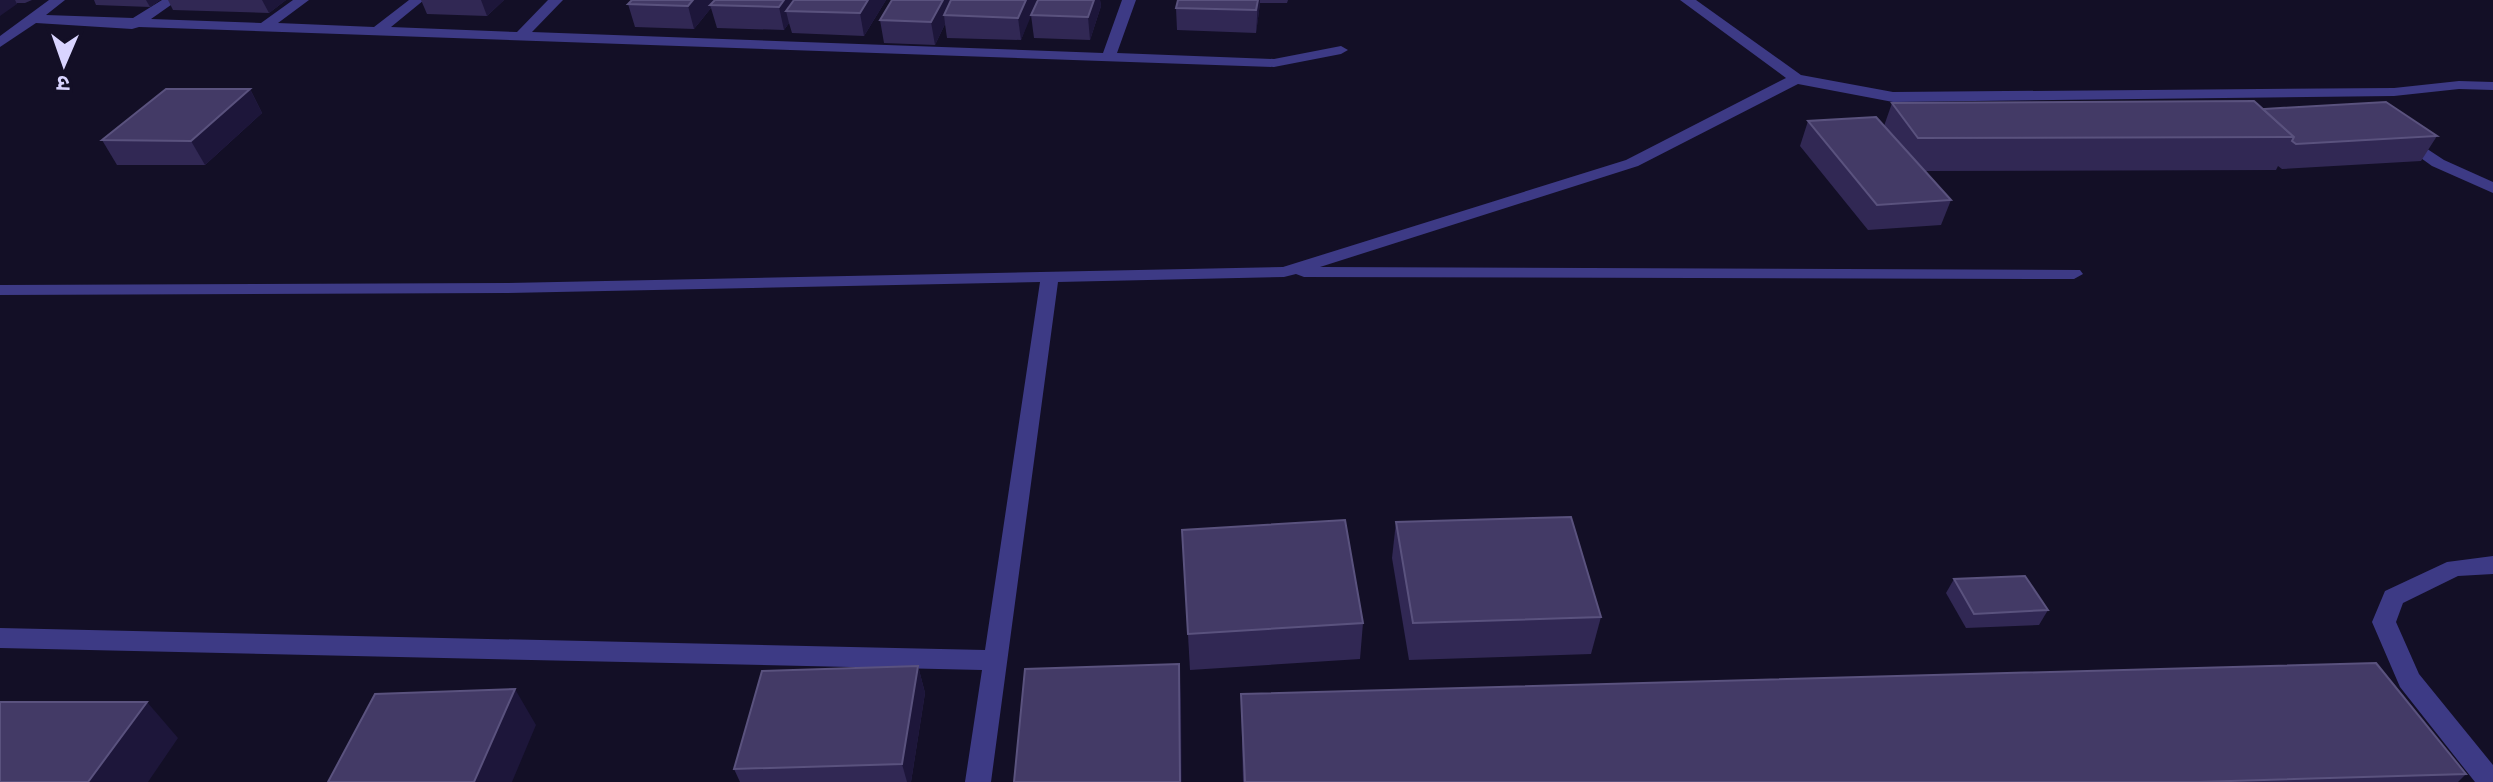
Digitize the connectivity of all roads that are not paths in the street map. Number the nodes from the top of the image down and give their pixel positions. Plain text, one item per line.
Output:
1 (58, 0) edge
2 (171, 0) edge
3 (302, 0) edge
4 (417, 0) edge
5 (556, 0) edge
6 (1129, 0) edge
7 (1687, 0) edge
8 (35, 19) junction
9 (132, 25) junction
10 (261, 29) junction
11 (375, 33) junction
12 (519, 38) junction
13 (0, 43) edge
14 (1341, 50) dead end
15 (1108, 58) junction
16 (1796, 79) junction
17 (2493, 86) edge
18 (2367, 91) junction
19 (2378, 114) edge
20 (2395, 133) edge
21 (2493, 188) edge
22 (1284, 272) junction
23 (2074, 274) dead end
24 (1050, 275) junction
25 (3, 292) edge
26 (2493, 565) edge
27 (0, 638) edge
28 (996, 660) junction
29 (978, 782) edge
30 (2491, 782) edge

1 - 8 street
2 - 9 street
3 - 10 street
4 - 11 street
5 - 12 street
6 - 15 street
7 - 16 street
8 - 9 street
8 - 13 street
9 - 10 street
10 - 11 street
11 - 12 street
12 - 15 street
14 - 15 street
16 - 18 street
16 - 22 street
17 - 18 street
18 - 19 street
20 - 21 street
22 - 23 street
22 - 24 street
24 - 25 street
24 - 28 street
26 - 30 street
27 - 28 street
28 - 29 street

